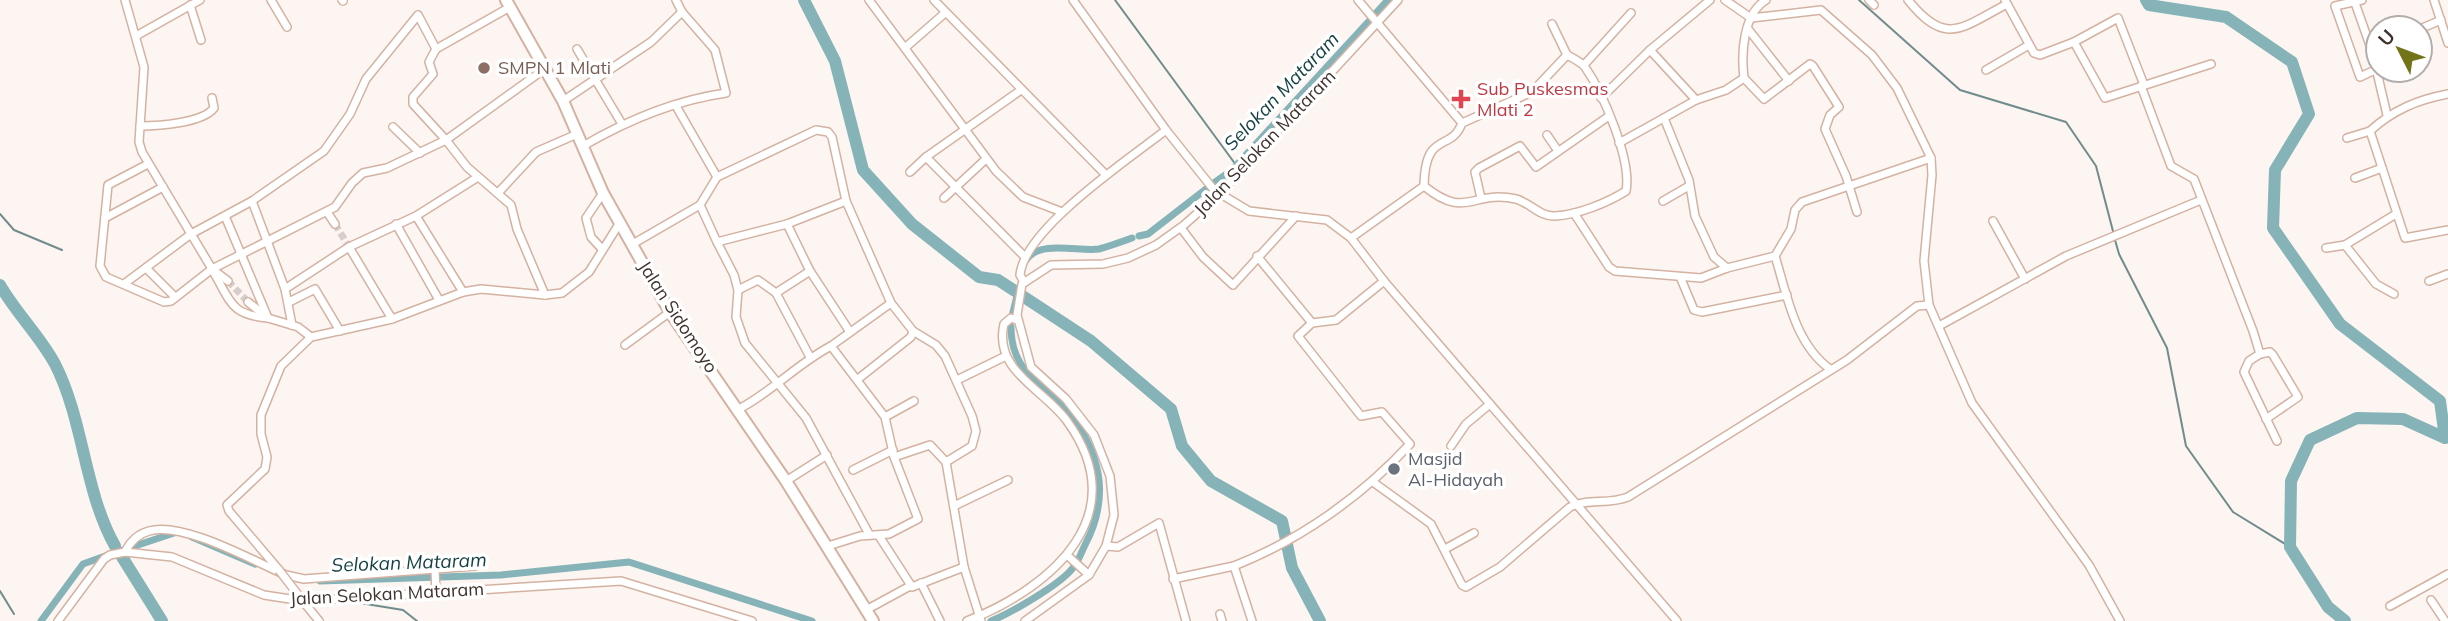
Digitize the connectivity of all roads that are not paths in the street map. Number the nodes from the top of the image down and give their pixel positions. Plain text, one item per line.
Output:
1 (125, 0) edge
2 (200, 0) edge
3 (271, 0) edge
4 (676, 0) edge
5 (869, 0) edge
6 (934, 0) edge
7 (1073, 0) edge
8 (1398, 0) edge
9 (1710, 0) edge
10 (1725, 0) edge
11 (1766, 0) edge
12 (1908, 0) edge
13 (2434, 0) edge
14 (2357, 1) edge
15 (2006, 2) edge
16 (1361, 3) edge
17 (508, 4) edge
18 (190, 5) junction
19 (682, 12) junction
20 (945, 13) junction
21 (1631, 13) dead end
22 (2443, 17) edge
23 (1751, 18) junction
24 (2364, 20) edge
25 (1376, 21) junction
26 (1552, 24) dead end
27 (287, 27) dead end
28 (1748, 29) junction
29 (136, 36) junction
30 (201, 40) dead end
31 (2074, 42) junction
32 (2448, 43) edge
33 (2029, 45) junction
34 (906, 47) junction
35 (436, 49) junction
36 (577, 49) dead end
37 (1650, 50) junction
38 (1567, 55) junction
39 (2211, 64) dead end
40 (1584, 65) junction
41 (546, 68) junction
42 (1986, 70) dead end
43 (2364, 75) edge
44 (1744, 78) junction
45 (595, 81) junction
46 (1789, 81) junction
47 (2380, 84) edge
48 (2143, 85) junction
49 (1021, 90) junction
50 (2448, 93) edge
51 (212, 98) dead end
52 (1601, 98) junction
53 (1696, 100) junction
54 (563, 101) junction
55 (676, 106) junction
56 (2387, 115) junction
57 (1609, 116) junction
58 (1664, 118) junction
59 (1462, 123) junction
60 (622, 124) junction
61 (140, 126) junction
62 (393, 127) dead end
63 (1166, 130) junction
64 (965, 131) junction
65 (2370, 131) junction
66 (577, 134) junction
67 (1547, 135) dead end
68 (2347, 138) dead end
69 (446, 140) junction
70 (1619, 143) junction
71 (583, 146) junction
72 (1558, 151) junction
73 (420, 153) junction
74 (926, 157) junction
75 (986, 159) junction
76 (1927, 159) junction
77 (148, 164) junction
78 (2382, 169) junction
79 (910, 172) dead end
80 (1106, 175) junction
81 (478, 177) junction
82 (717, 177) junction
83 (2355, 178) dead end
84 (1848, 184) junction
85 (956, 186) junction
86 (1424, 186) junction
87 (1689, 186) junction
88 (163, 187) junction
89 (1217, 192) junction
90 (498, 193) junction
91 (603, 193) junction
92 (944, 198) dead end
93 (1481, 198) junction
94 (2201, 200) junction
95 (252, 201) junction
96 (846, 201) junction
97 (1663, 201) dead end
98 (699, 205) junction
99 (327, 212) junction
100 (1062, 212) junction
101 (1857, 212) dead end
102 (1574, 213) junction
103 (2396, 214) junction
104 (225, 216) junction
105 (416, 216) junction
106 (1296, 216) junction
107 (105, 218) junction
108 (1993, 220) dead end
109 (335, 224) tunnel mouth
110 (396, 224) junction
111 (620, 224) junction
112 (787, 224) junction
113 (1181, 228) junction
114 (2448, 230) edge
115 (191, 234) junction
116 (1351, 238) junction
117 (267, 240) junction
118 (717, 242) junction
119 (631, 245) junction
120 (2345, 245) junction
121 (349, 247) junction
122 (2326, 248) dead end
123 (602, 249) junction
124 (242, 253) junction
125 (1024, 256) junction
126 (1257, 256) junction
127 (1775, 256) junction
128 (146, 268) junction
129 (1727, 268) junction
130 (212, 269) junction
131 (810, 271) junction
132 (2448, 274) edge
133 (1681, 279) junction
134 (2025, 279) junction
135 (228, 281) tunnel mouth
136 (1384, 281) junction
137 (2428, 281) dead end
138 (1023, 283) junction
139 (124, 284) junction
140 (285, 289) junction
141 (737, 290) junction
142 (463, 292) junction
143 (776, 293) junction
144 (2394, 294) dead end
145 (545, 295) junction
146 (1787, 295) junction
147 (175, 297) junction
148 (439, 300) junction
149 (248, 302) tunnel mouth
150 (289, 302) junction
151 (891, 303) junction
152 (1929, 305) junction
153 (670, 312) junction
154 (1017, 317) junction
155 (268, 318) junction
156 (392, 318) junction
157 (1312, 323) junction
158 (292, 325) junction
159 (1939, 326) junction
160 (340, 331) junction
161 (913, 331) junction
162 (850, 332) junction
163 (311, 337) junction
164 (625, 345) dead end
165 (831, 346) junction
166 (2260, 354) junction
167 (1006, 356) junction
168 (810, 357) junction
169 (1830, 369) junction
170 (858, 379) junction
171 (957, 380) junction
172 (779, 384) junction
173 (914, 401) dead end
174 (1490, 404) junction
175 (739, 409) junction
176 (885, 417) junction
177 (2266, 419) junction
178 (2277, 441) dead end
179 (1451, 446) dead end
180 (894, 453) junction
181 (827, 456) junction
182 (946, 462) junction
183 (853, 470) dead end
184 (1008, 480) dead end
185 (786, 481) junction
186 (1373, 482) junction
187 (1577, 503) junction
188 (954, 506) junction
189 (1474, 533) dead end
190 (869, 534) junction
191 (879, 536) junction
192 (828, 546) junction
193 (1105, 546) junction
194 (1445, 549) junction
195 (127, 552) junction
196 (1070, 559) junction
197 (475, 566) dead end
198 (1234, 566) junction
199 (964, 567) junction
200 (435, 570) junction
201 (1087, 574) junction
202 (2448, 574) edge
203 (1174, 579) junction
204 (921, 583) junction
205 (910, 586) junction
206 (436, 590) junction
207 (301, 598) junction
208 (2431, 600) dead end
209 (2390, 606) dead end
210 (866, 610) junction
211 (980, 619) edge
212 (58, 621) edge
213 (319, 621) edge
214 (752, 621) edge
215 (873, 621) edge
216 (940, 621) edge
217 (968, 621) edge
218 (1025, 621) edge
219 (1186, 621) edge
220 (1252, 621) edge
221 (1677, 621) edge
222 (2120, 621) edge
223 (2445, 621) edge

1 - 29 street
2 - 18 street
3 - 27 street
4 - 19 street
5 - 34 street
6 - 20 street
7 - 63 street
8 - 25 street, Jalan Selokan Mataram
9 - 37 street
10 - 23 street
11 - 23 street
12 - 15 street
13 - 22 street
14 - 24 street
14 - 43 street
15 - 33 street
16 - 25 street
17 - 35 street
17 - 41 main road, Jalan Sidomoyo
18 - 29 street
18 - 30 street
19 - 45 street
19 - 55 street
20 - 34 street
20 - 49 street
21 - 40 street
22 - 32 street
23 - 28 street
23 - 76 street
25 - 59 street
25 - 89 street, Jalan Selokan Mataram
26 - 38 street
28 - 44 street
28 - 46 street
29 - 61 street
31 - 33 street
31 - 48 street
31 - 48 street
33 - 42 street
34 - 64 street
35 - 69 street
35 - 95 street
36 - 45 street
37 - 52 street
37 - 53 street
38 - 40 street
38 - 59 street
39 - 48 street
40 - 52 street
41 - 54 main road, Jalan Sidomoyo
41 - 69 street
44 - 46 street
44 - 53 street
45 - 54 street
45 - 60 street
46 - 84 street
47 - 56 street
48 - 94 street
49 - 64 street
49 - 80 street
50 - 56 street
51 - 61 street
52 - 57 street
53 - 58 street
54 - 66 main road, Jalan Sidomoyo
55 - 60 street
55 - 82 street
56 - 65 street
57 - 70 street
57 - 72 street
58 - 70 street
58 - 87 street
59 - 86 street
60 - 71 street
61 - 77 street
62 - 73 street
63 - 80 street
63 - 89 street
64 - 74 street
64 - 75 street
65 - 68 street
65 - 78 street
66 - 71 main road, Jalan Sidomoyo
66 - 90 street
67 - 72 street
69 - 73 street
69 - 81 street
70 - 102 street
71 - 91 main road, Jalan Sidomoyo
72 - 93 street
73 - 99 street
74 - 79 street
74 - 85 street
75 - 85 street
75 - 100 street
76 - 84 street
76 - 152 street
77 - 88 street
77 - 107 street
78 - 83 street
78 - 103 street
80 - 100 street
81 - 90 street
81 - 105 street
82 - 96 street
82 - 98 street
84 - 101 street
84 - 127 street
85 - 92 street
85 - 125 street
86 - 93 street
86 - 116 street
87 - 97 street
87 - 129 street
88 - 107 street
88 - 115 street
89 - 106 street
89 - 113 street, Jalan Selokan Mataram
90 - 145 street
91 - 111 main road, Jalan Sidomoyo
91 - 123 street
93 - 102 street
94 - 134 street
94 - 166 street
95 - 104 street
95 - 117 street
96 - 112 street
96 - 151 street
98 - 118 street
98 - 119 street
99 - 109 street
99 - 117 street
100 - 125 street
102 - 133 street
103 - 114 street
103 - 120 street
104 - 115 street
104 - 124 street
105 - 110 street
105 - 142 street
106 - 116 street
106 - 126 street
107 - 139 street
108 - 134 street
110 - 121 street
110 - 148 street
111 - 119 main road, Jalan Sidomoyo
111 - 123 street
112 - 118 street
112 - 131 street
113 - 126 street
113 - 138 street, Jalan Selokan Mataram
115 - 128 street
115 - 130 street
116 - 136 street
117 - 124 street
117 - 140 street
118 - 141 street
119 - 153 main road, Jalan Sidomoyo
120 - 122 street
120 - 144 street
121 - 140 street
121 - 156 street
123 - 145 street
124 - 130 street
124 - 155 street
125 - 138 street
126 - 157 street
127 - 129 street
127 - 146 street
128 - 139 street
128 - 147 street
129 - 133 street
130 - 135 street
130 - 147 street
130 - 155 street
131 - 143 street
131 - 162 street
132 - 137 street
133 - 146 street
134 - 159 street
136 - 157 street
136 - 174 street
138 - 154 street
139 - 147 street
140 - 150 street
141 - 143 street
141 - 172 street
142 - 145 street
142 - 148 street
143 - 168 street
146 - 169 street
148 - 156 street
149 - 155 street
150 - 158 street
150 - 160 street
151 - 161 street
151 - 162 street
152 - 159 street
152 - 169 street
153 - 164 street
153 - 175 main road, Jalan Sidomoyo
154 - 167 street
154 - 193 street
155 - 158 street
156 - 160 street
157 - 186 street
158 - 163 street
159 - 222 street
160 - 163 street
161 - 170 street
161 - 171 street
162 - 165 street
163 - 207 street, bridge
165 - 168 street
165 - 170 street
166 - 177 street
166 - 177 street
167 - 171 street
167 - 196 street
168 - 172 street
169 - 187 street
170 - 176 street
171 - 182 street
172 - 175 street
172 - 181 street
173 - 176 street
174 - 179 street
174 - 187 street
175 - 185 main road, Jalan Sidomoyo
176 - 180 street
177 - 178 street
180 - 182 street
180 - 183 street
180 - 191 street
181 - 185 street
181 - 190 street
182 - 188 street
184 - 188 street
185 - 192 main road, Jalan Sidomoyo
186 - 194 street
186 - 198 street
187 - 194 street
187 - 221 street
188 - 199 street
189 - 194 street
190 - 191 street
190 - 192 street
191 - 205 street
192 - 210 main road, Jalan Sidomoyo
193 - 201 street
193 - 203 street
195 - 200 street
195 - 207 street, Jalan Selokan Mataram
195 - 212 street
196 - 201 street
196 - 211 street
197 - 200 street
198 - 203 street
198 - 220 street
199 - 204 street
199 - 211 street
200 - 206 street
201 - 218 street
202 - 209 street
203 - 219 street
204 - 205 street
204 - 216 street
205 - 210 street
206 - 207 street, Jalan Selokan Mataram
206 - 214 street, Jalan Selokan Mataram
207 - 213 street
208 - 223 street
210 - 215 main road, Jalan Sidomoyo
211 - 217 street

